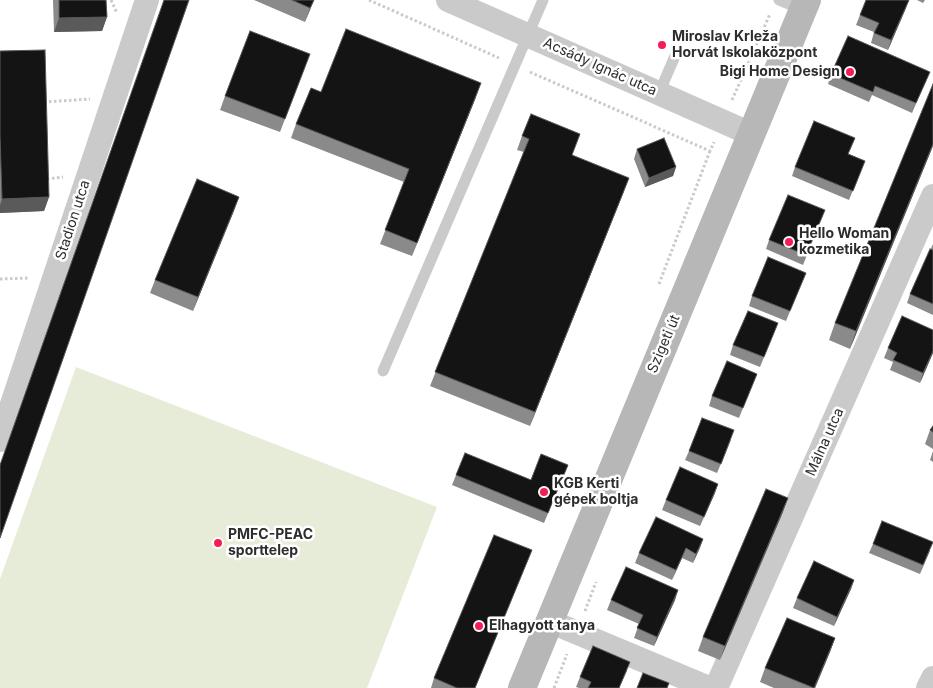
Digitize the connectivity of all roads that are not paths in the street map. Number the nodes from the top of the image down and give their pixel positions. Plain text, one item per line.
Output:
1 (147, 0) edge
2 (448, 0) edge
3 (543, 0) edge
4 (790, 5) edge
5 (528, 36) junction
6 (676, 56) dead end
7 (659, 93) junction
8 (751, 134) junction
9 (933, 196) edge
10 (383, 372) dead end
11 (0, 440) edge
12 (549, 621) junction
13 (933, 678) edge
14 (522, 688) edge
15 (709, 688) edge
16 (716, 688) edge
17 (928, 688) edge

1 - 11 street, Stadion utca
2 - 5 street, Acsády Ignác utca
3 - 5 lane
4 - 8 street, Szigeti út
5 - 7 street, Acsády Ignác utca
5 - 10 lane
6 - 7 lane
7 - 8 street, Acsády Ignác utca
8 - 12 street, Szigeti út
9 - 16 street, Málna utca
12 - 14 street, Szigeti út
12 - 15 street
13 - 17 street

